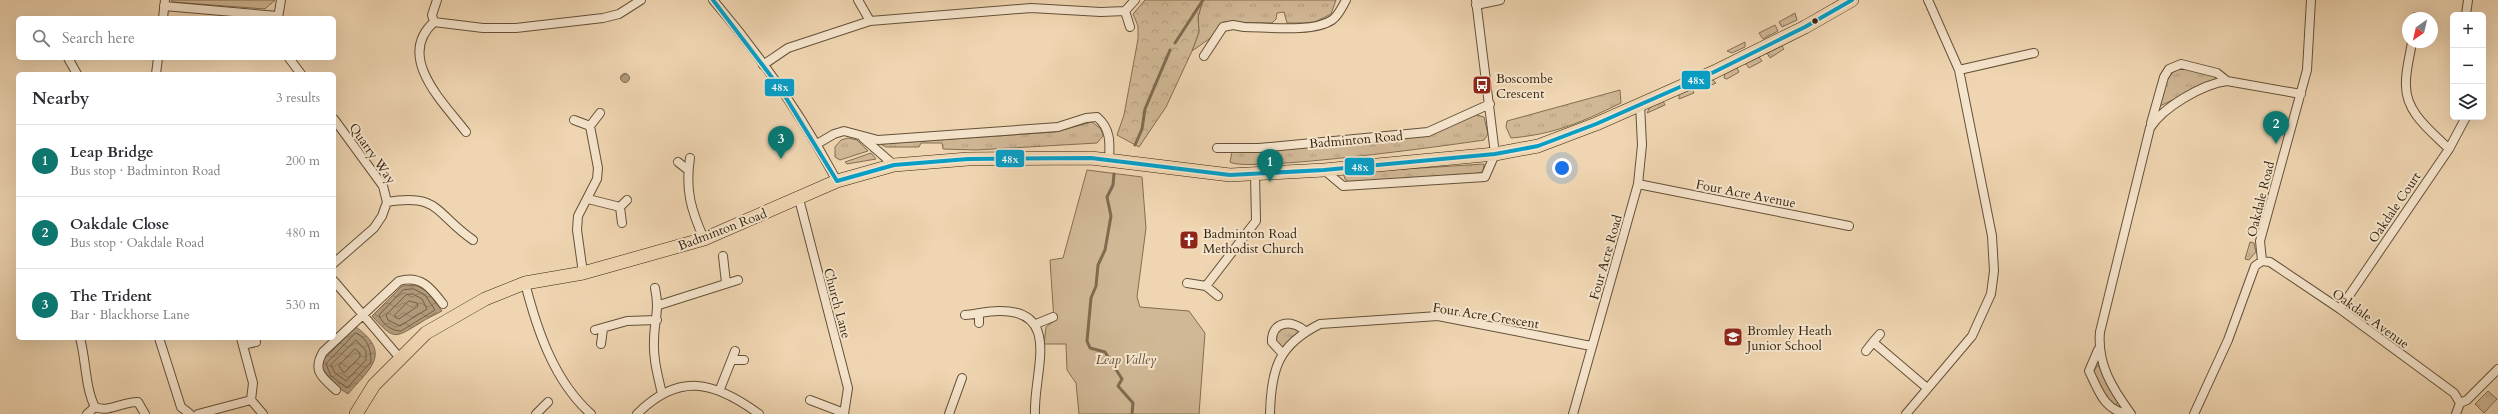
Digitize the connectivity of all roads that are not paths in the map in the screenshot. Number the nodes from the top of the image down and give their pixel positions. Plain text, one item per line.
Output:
1 (281, 0) edge
2 (437, 0) edge
3 (641, 0) edge
4 (714, 0) edge
5 (858, 0) edge
6 (1135, 0) edge
7 (1346, 0) edge
8 (1500, 0) edge
9 (1852, 0) edge
10 (1928, 0) edge
11 (2311, 0) edge
12 (2468, 0) edge
13 (1476, 2) edge
14 (164, 3) edge
15 (1030, 4) edge
16 (1125, 11) junction
17 (2466, 12) edge
18 (163, 16) edge
19 (270, 16) edge
20 (278, 16) edge
21 (870, 20) junction
22 (434, 22) junction
23 (1130, 27) dead end
24 (2411, 48) edge
25 (2034, 52) dead end
26 (1204, 56) dead end
27 (69, 60) edge
28 (158, 60) edge
29 (290, 60) edge
30 (763, 65) junction
31 (1959, 70) junction
32 (76, 72) edge
33 (156, 72) edge
34 (300, 72) edge
35 (2227, 81) junction
36 (2300, 94) junction
37 (1490, 104) junction
38 (1640, 104) junction
39 (600, 114) dead end
40 (574, 120) dead end
41 (2464, 120) edge
42 (336, 122) edge
43 (590, 126) junction
44 (2150, 128) junction
45 (466, 132) dead end
46 (861, 136) junction
47 (817, 144) junction
48 (1217, 148) dead end
49 (2449, 149) junction
50 (1495, 154) junction
51 (690, 158) dead end
52 (1109, 160) junction
53 (678, 162) dead end
54 (894, 165) junction
55 (688, 170) junction
56 (1324, 170) junction
57 (1255, 174) junction
58 (837, 181) junction
59 (1638, 184) junction
60 (588, 199) junction
61 (799, 199) junction
62 (627, 200) dead end
63 (387, 202) junction
64 (620, 208) junction
65 (622, 223) dead end
66 (1849, 226) dead end
67 (704, 239) junction
68 (473, 240) dead end
69 (723, 256) dead end
70 (336, 261) edge
71 (2262, 261) junction
72 (584, 273) junction
73 (738, 280) dead end
74 (336, 283) edge
75 (525, 283) junction
76 (726, 283) junction
77 (1187, 283) dead end
78 (1206, 286) junction
79 (655, 288) dead end
80 (1218, 296) dead end
81 (443, 304) dead end
82 (659, 305) junction
83 (2340, 309) junction
84 (979, 314) junction
85 (363, 315) junction
86 (965, 315) dead end
87 (1053, 317) dead end
88 (657, 320) junction
89 (979, 323) dead end
90 (1036, 324) junction
91 (1305, 331) junction
92 (1880, 334) dead end
93 (81, 340) edge
94 (160, 340) edge
95 (336, 340) edge
96 (336, 340) edge
97 (242, 342) edge
98 (256, 342) dead end
99 (1873, 342) junction
100 (600, 344) dead end
101 (1591, 346) junction
102 (2098, 350) junction
103 (735, 351) dead end
104 (1866, 351) dead end
105 (1282, 353) junction
106 (399, 357) junction
107 (733, 360) junction
108 (744, 360) dead end
109 (2498, 369) edge
110 (962, 378) dead end
111 (1927, 388) junction
112 (720, 389) junction
113 (336, 390) dead end
114 (662, 394) junction
115 (251, 400) junction
116 (810, 400) dead end
117 (548, 402) dead end
118 (2460, 403) junction
119 (95, 407) junction
120 (844, 413) edge
121 (87, 414) edge
122 (145, 414) edge
123 (190, 414) edge
124 (198, 414) edge
125 (263, 414) edge
126 (356, 414) edge
127 (536, 414) edge
128 (591, 414) edge
129 (637, 414) edge
130 (759, 414) edge
131 (949, 414) edge
132 (1035, 414) edge
133 (1270, 414) edge
134 (1573, 414) edge
135 (1906, 414) edge
136 (2130, 414) edge
137 (2194, 414) edge
138 (2456, 414) edge

1 - 20 street
2 - 22 street
3 - 22 street
4 - 30 street
5 - 21 street
6 - 16 street
7 - 26 street
8 - 13 street
9 - 38 main road, Badminton Road
10 - 31 street
11 - 36 street, Oakdale Road
12 - 17 street
13 - 37 street
14 - 18 street
14 - 19 street
15 - 16 street
15 - 21 street
16 - 23 street
21 - 30 street
22 - 45 street
24 - 49 street
25 - 31 street
27 - 32 street
28 - 33 street
29 - 34 street
30 - 47 street
31 - 111 street
35 - 36 street
35 - 44 street
35 - 44 street
36 - 71 street, Oakdale Road
37 - 48 street, Badminton Road
37 - 50 street
38 - 50 main road, Badminton Road
38 - 59 street, Four Acre Road
39 - 43 street
40 - 43 street
41 - 49 street, Oakdale Court
42 - 63 street, Quarry Way
43 - 60 street
44 - 102 street
46 - 47 street
46 - 52 street
46 - 54 street
47 - 58 street
49 - 83 street, Oakdale Court
50 - 56 main road, Badminton Road
50 - 56 street
51 - 55 street
52 - 54 main road, Badminton Road
52 - 57 main road, Badminton Road
53 - 55 street
54 - 58 main road, Badminton Road
55 - 67 street
56 - 57 main road, Badminton Road
57 - 78 street
58 - 61 main road, Badminton Road
59 - 66 street, Four Acre Avenue
59 - 101 street, Four Acre Road
60 - 64 street
60 - 72 street
61 - 67 main road, Badminton Road
61 - 120 street, Church Lane
62 - 64 street
63 - 68 street, Quarry Way
63 - 70 street, Quarry Way
64 - 65 street
67 - 72 main road, Badminton Road
69 - 76 street
71 - 83 street, Oakdale Avenue
71 - 137 street
72 - 75 main road, Badminton Road
73 - 76 street
74 - 85 street
75 - 106 main road, Badminton Road
75 - 128 street
76 - 82 street
77 - 78 street
78 - 80 street
79 - 82 street
81 - 85 street
82 - 88 street
83 - 118 street, Oakdale Avenue
84 - 86 street
84 - 89 street
84 - 90 street
85 - 96 street
85 - 106 street
87 - 90 street
88 - 100 street
88 - 114 street
90 - 132 street
91 - 101 street, Four Acre Crescent
91 - 105 street, Four Acre Crescent
91 - 105 street
92 - 99 street
93 - 119 street
94 - 123 street
95 - 113 street
97 - 98 street
97 - 115 street
99 - 104 street
99 - 111 street
101 - 134 street, Four Acre Road
102 - 136 street
102 - 136 street
103 - 107 street
105 - 133 street, Four Acre Crescent
106 - 126 main road, Badminton Road
107 - 108 street
107 - 112 street
109 - 118 street
110 - 131 street
111 - 135 street
112 - 114 street
112 - 130 street
114 - 129 street
115 - 124 street
115 - 125 street
116 - 120 street, Church Lane
117 - 127 street
118 - 138 street
119 - 121 street
119 - 122 street

